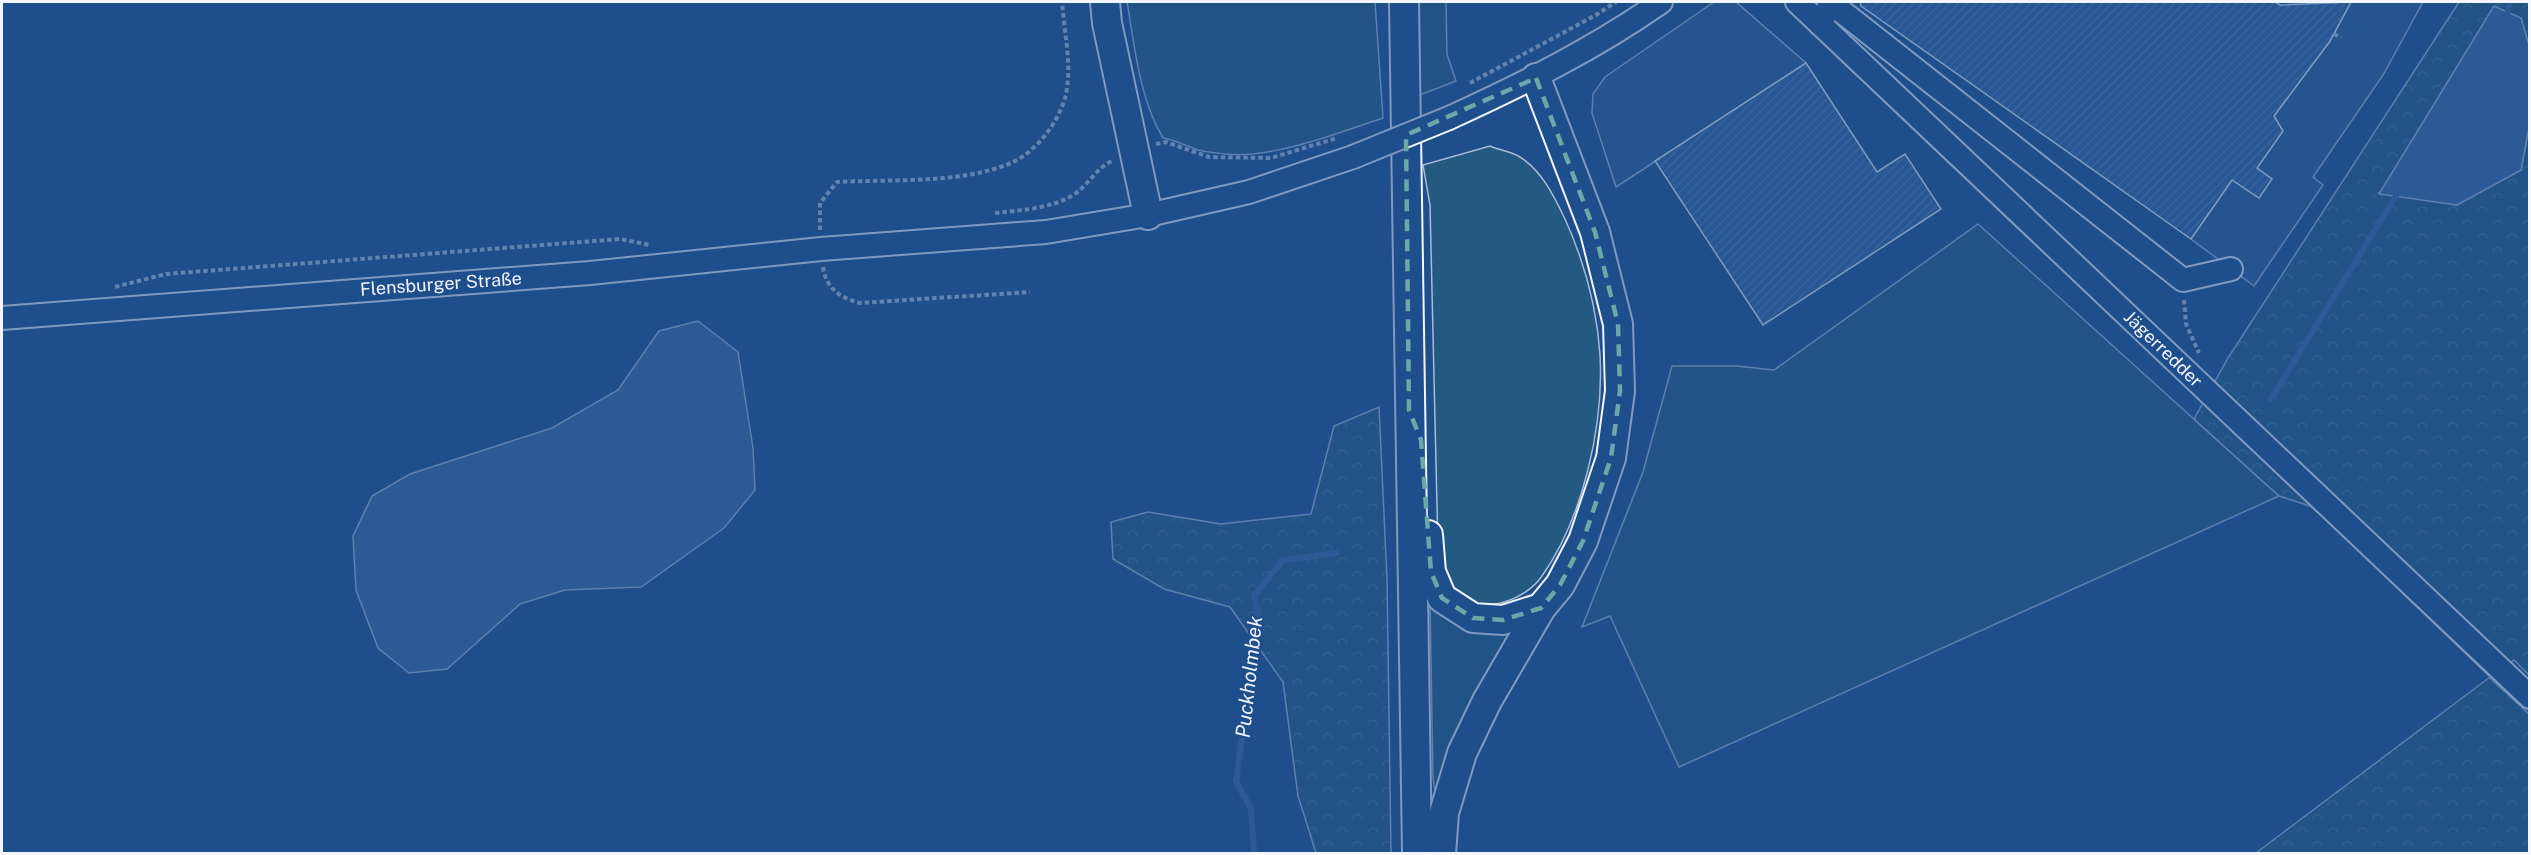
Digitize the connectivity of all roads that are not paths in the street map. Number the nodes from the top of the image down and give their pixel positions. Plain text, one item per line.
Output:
1 (1105, 2) edge
2 (1404, 2) edge
3 (1661, 2) edge
4 (1797, 2) edge
5 (1832, 2) edge
6 (1820, 24) junction
7 (1536, 78) junction
8 (1148, 215) junction
9 (2231, 269) dead end
10 (2, 318) edge
11 (1409, 410) junction
12 (1541, 608) junction
13 (2529, 697) edge
14 (1417, 854) edge
15 (1441, 854) edge

1 - 8 main road
2 - 11 main road
3 - 7 street
4 - 6 street, Jägerredder
5 - 6 street
5 - 9 street
6 - 13 street, Jägerredder
7 - 8 street, Flensburger Straße, bridge
7 - 12 main road
8 - 10 street, Flensburger Straße
11 - 12 main road
11 - 14 main road
12 - 15 main road

